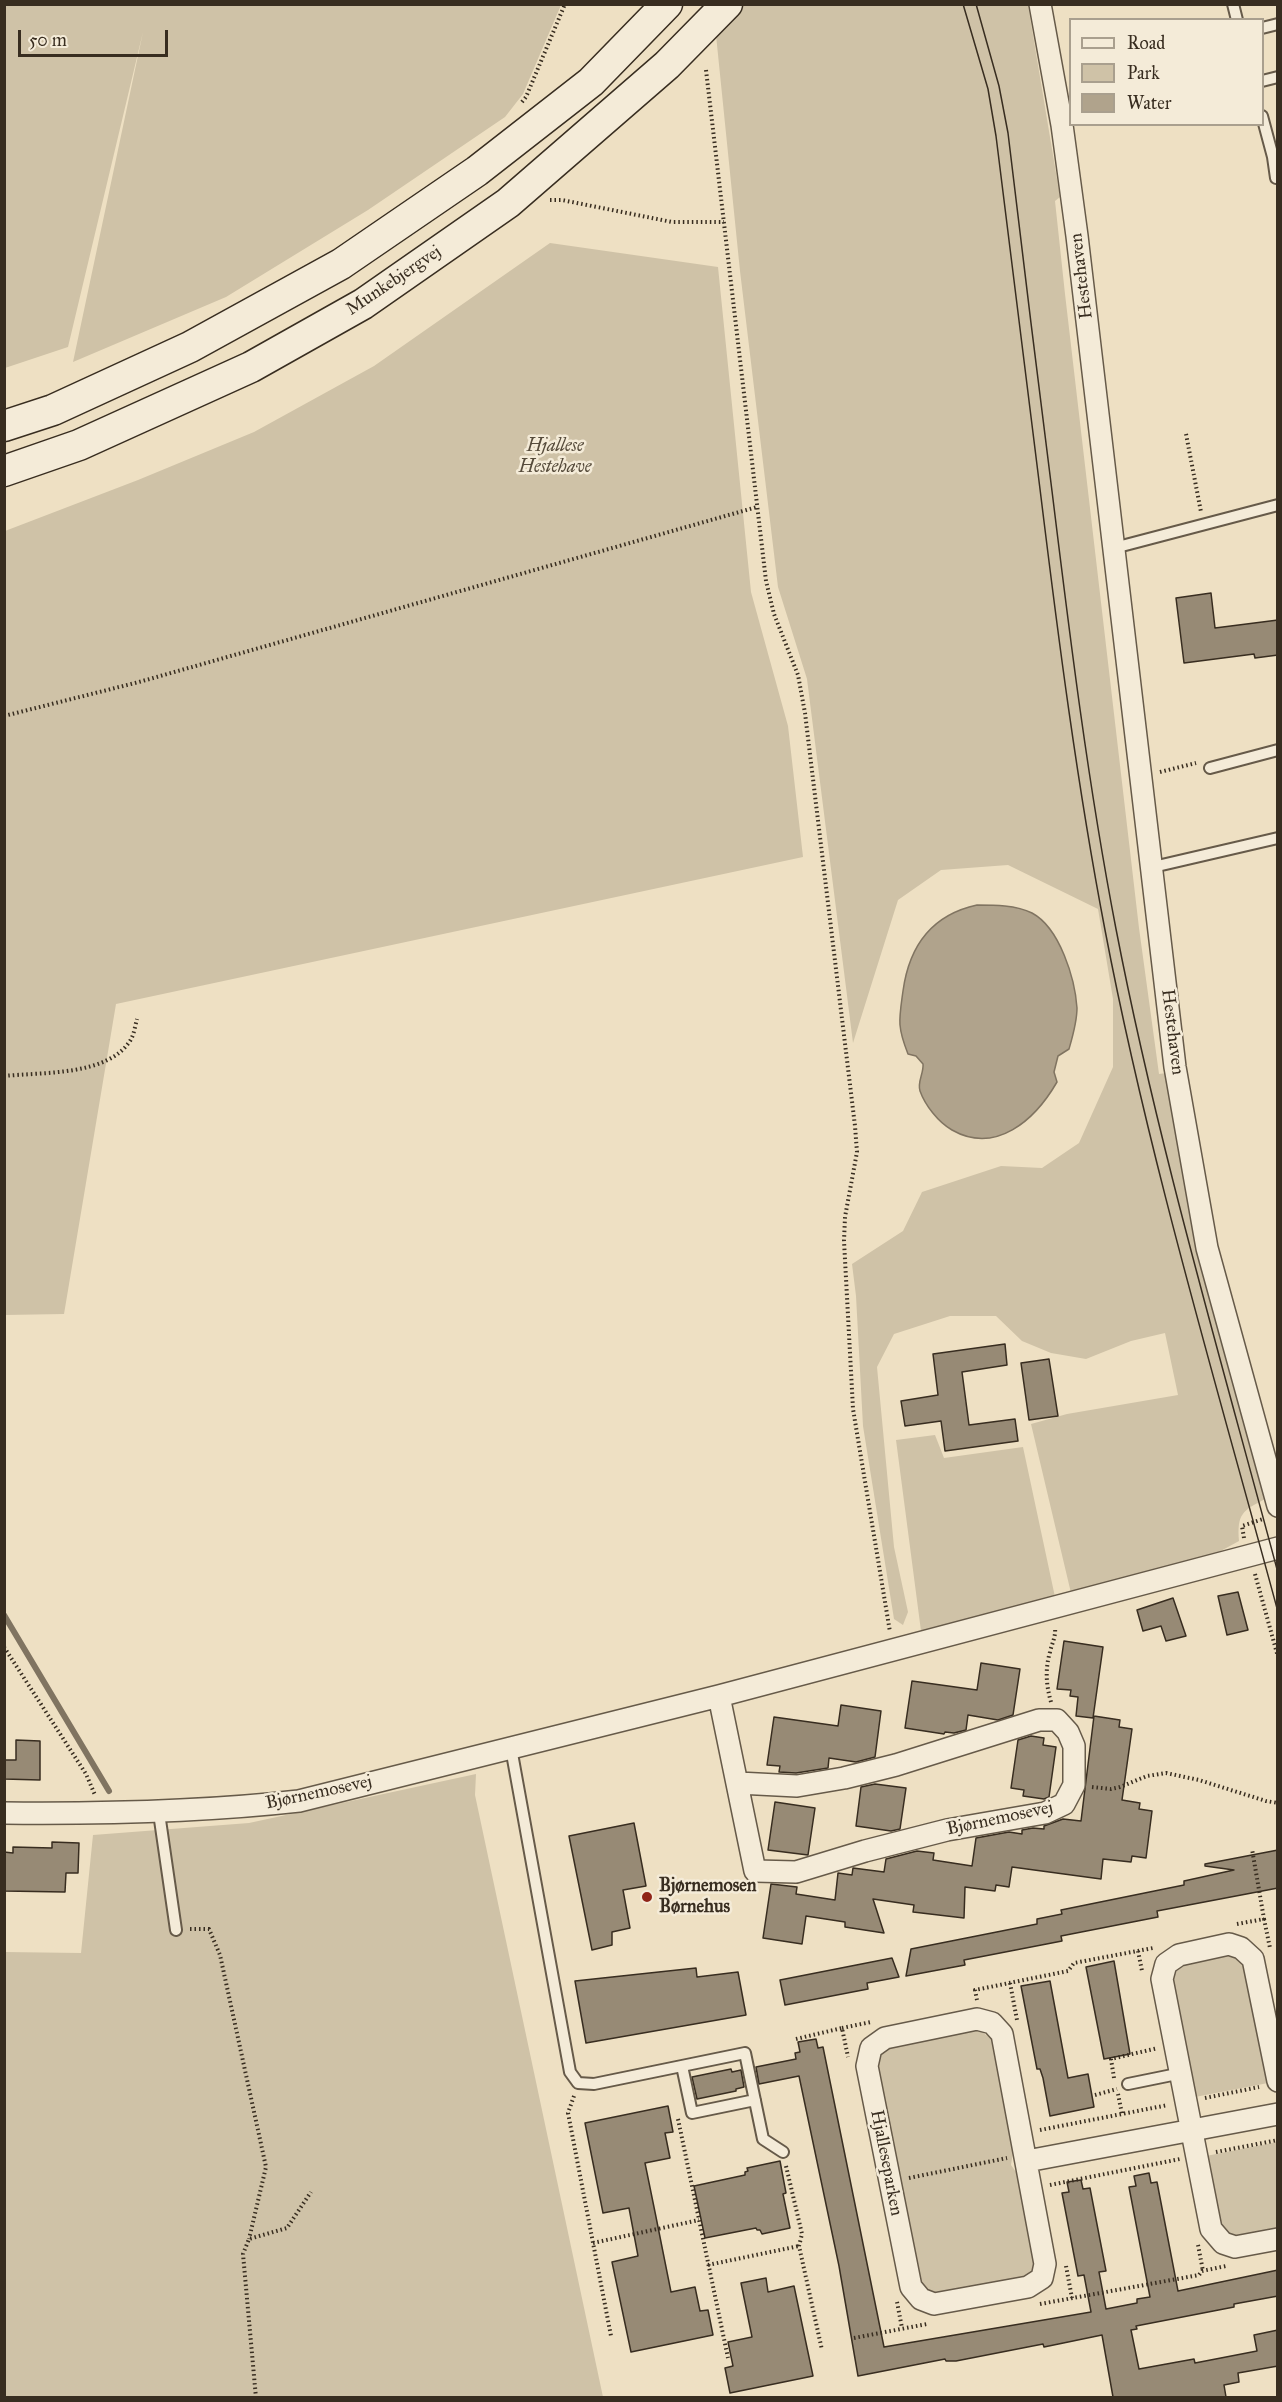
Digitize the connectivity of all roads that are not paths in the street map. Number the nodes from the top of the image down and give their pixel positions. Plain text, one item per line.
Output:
1 (667, 4) edge
2 (727, 4) edge
3 (1040, 4) edge
4 (1264, 118) edge
5 (1272, 131) edge
6 (1277, 177) edge
7 (1278, 190) edge
8 (4, 426) edge
9 (4, 471) edge
10 (1278, 505) edge
11 (1114, 548) junction
12 (1278, 750) edge
13 (1210, 768) dead end
14 (1278, 838) edge
15 (1153, 867) junction
16 (1274, 1512) edge
17 (1278, 1548) edge
18 (719, 1696) junction
19 (511, 1748) junction
20 (738, 1783) junction
21 (4, 1813) edge
22 (159, 1813) junction
23 (176, 1930) road end
24 (682, 2066) junction
25 (1182, 2073) junction
26 (1272, 2083) edge
27 (1128, 2084) road end
28 (755, 2100) junction
29 (1278, 2114) edge
30 (1192, 2130) junction
31 (783, 2152) road end
32 (1026, 2158) junction
33 (1278, 2239) edge

1 - 8 street
2 - 9 street, Munkebjergvej
3 - 11 street, Hestehaven
4 - 5 lane
5 - 6 lane
6 - 7 lane
10 - 11 lane
11 - 15 street, Hestehaven
12 - 13 lane
14 - 15 lane
15 - 16 street, Hestehaven
17 - 18 street, Bjørnemosevej
18 - 19 street, Bjørnemosevej
18 - 20 street, Bjørnemosevej
19 - 22 street, Bjørnemosevej
19 - 24 lane
20 - 20 street, Bjørnemosevej
21 - 22 street, Bjørnemosevej
22 - 23 lane
24 - 28 lane
24 - 28 lane
25 - 26 street
25 - 27 lane
25 - 30 street
28 - 31 lane
29 - 30 street
30 - 32 street
30 - 33 street
32 - 32 street, Hjalleseparken

